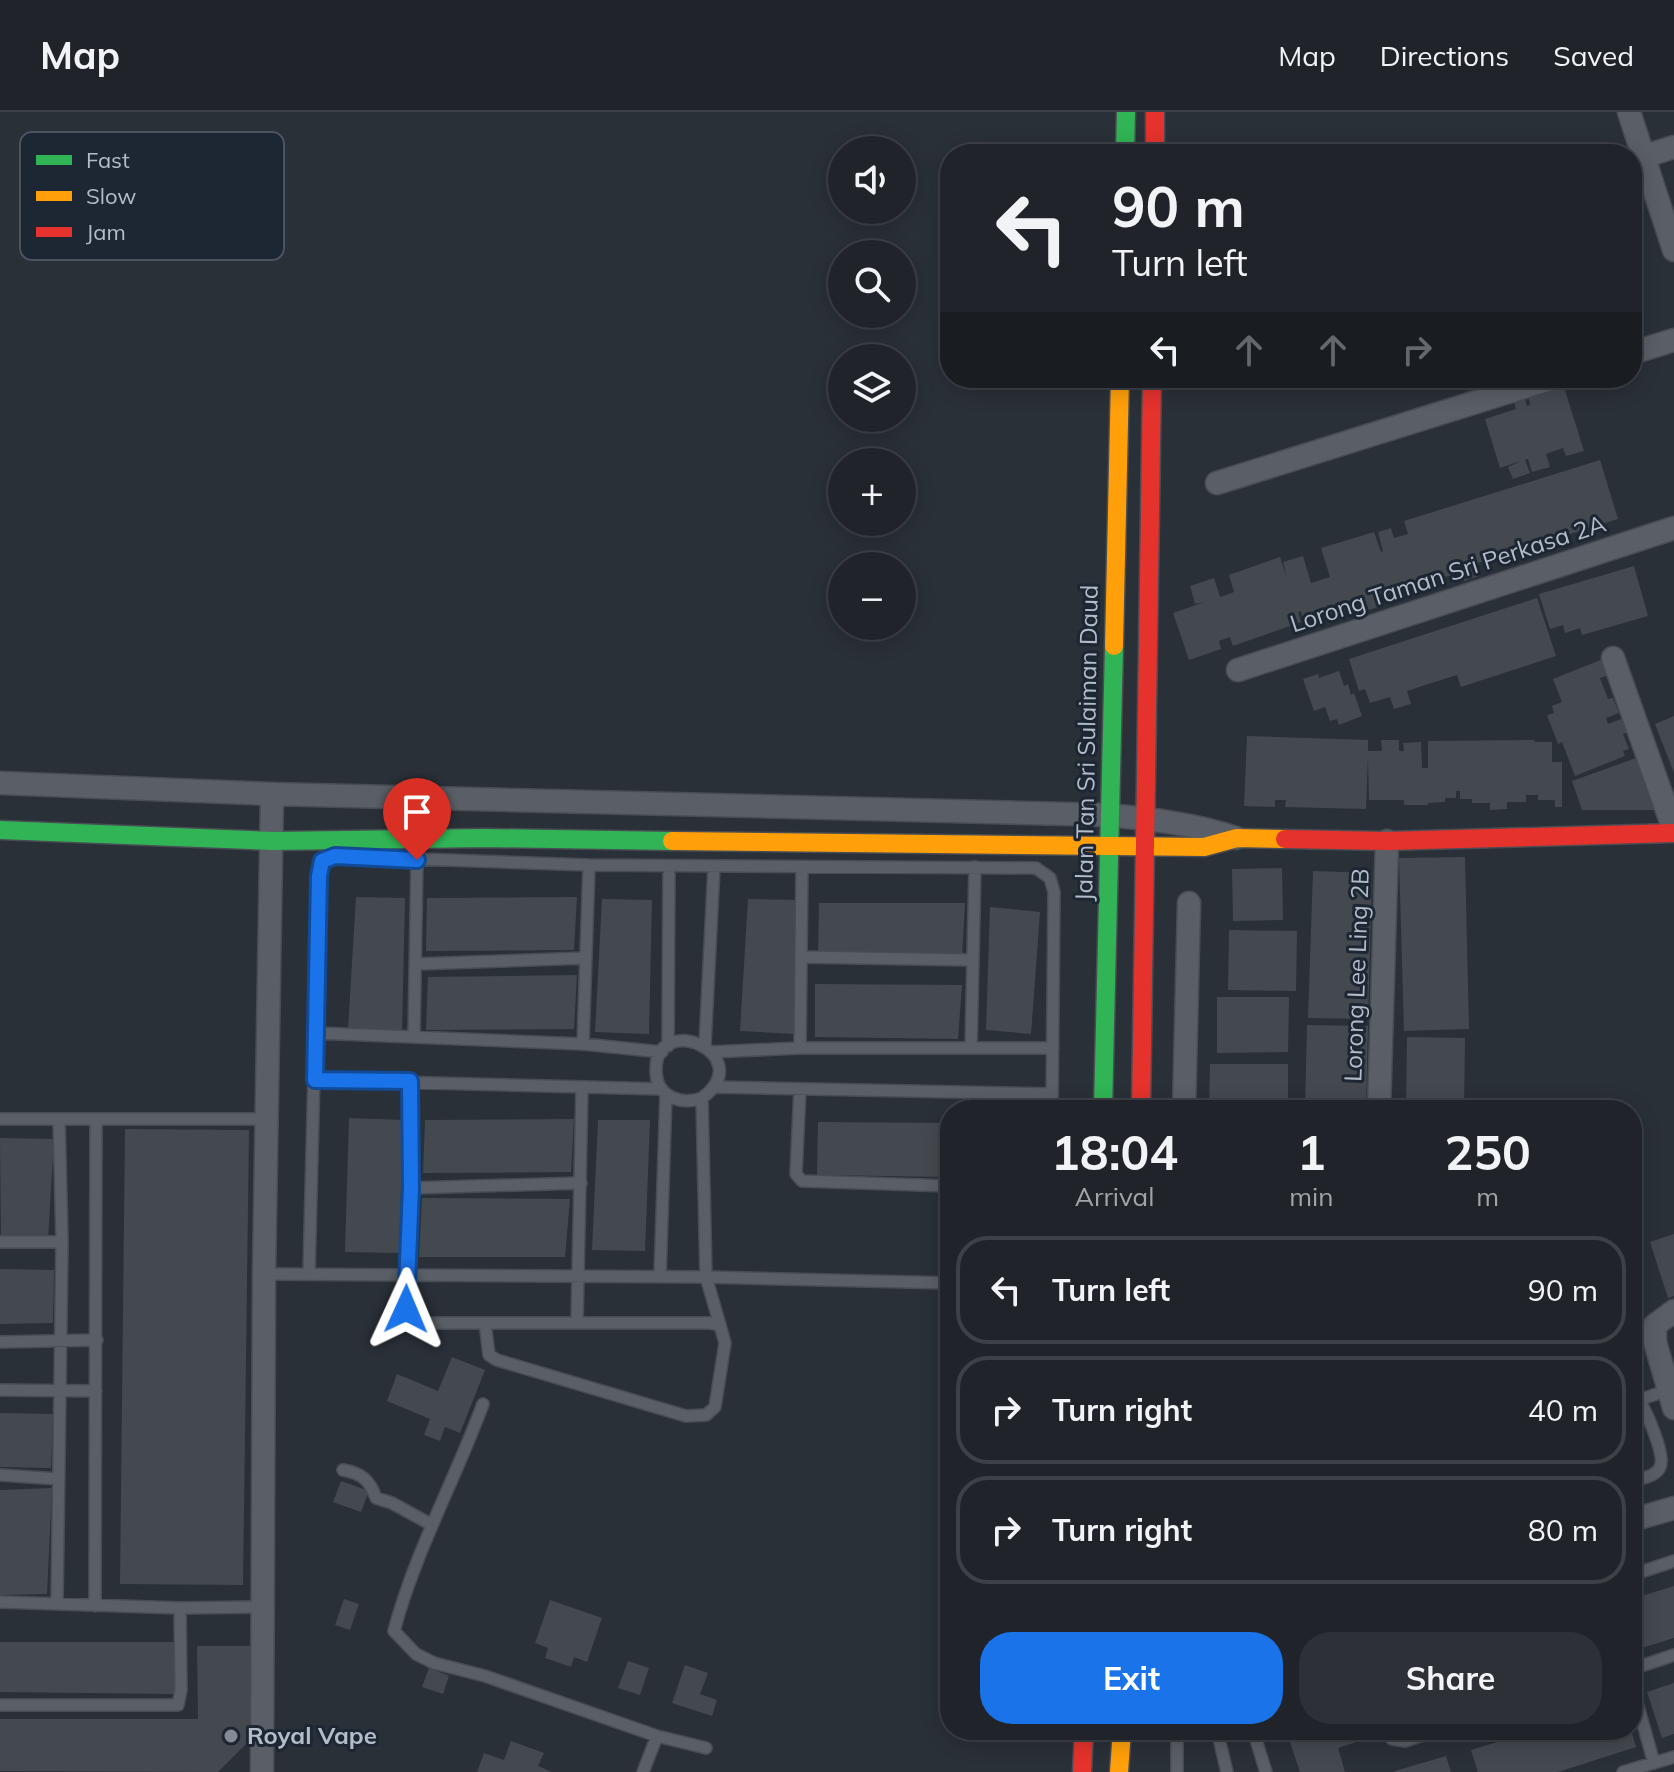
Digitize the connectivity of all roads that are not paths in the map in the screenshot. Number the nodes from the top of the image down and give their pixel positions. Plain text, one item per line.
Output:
1 (1126, 112) edge
2 (1155, 112) edge
3 (1629, 112) edge
4 (1125, 144) edge
5 (1155, 144) edge
6 (1635, 144) edge
7 (1674, 147) edge
8 (1642, 157) edge
9 (1642, 168) edge
10 (1674, 250) edge
11 (1674, 340) edge
12 (1642, 350) edge
13 (1120, 388) edge
14 (1152, 388) edge
15 (1521, 388) edge
16 (1217, 483) dead end
17 (1674, 528) edge
18 (1613, 658) dead end
19 (1238, 670) dead end
20 (0, 783) edge
21 (272, 794) junction
22 (928, 809) junction
23 (1109, 815) junction
24 (1145, 818) junction
25 (0, 830) edge
26 (1674, 831) edge
27 (486, 838) junction
28 (1237, 838) junction
29 (273, 841) junction
30 (1387, 841) junction
31 (891, 843) junction
32 (926, 843) junction
33 (1145, 846) junction
34 (1108, 847) junction
35 (417, 860) junction
36 (481, 860) junction
37 (589, 865) junction
38 (669, 866) junction
39 (714, 867) junction
40 (802, 867) junction
41 (891, 867) junction
42 (975, 867) junction
43 (1189, 903) dead end
44 (802, 957) junction
45 (586, 958) junction
46 (972, 960) junction
47 (416, 964) junction
48 (316, 1033) junction
49 (414, 1036) junction
50 (583, 1044) junction
51 (800, 1048) junction
52 (971, 1048) junction
53 (1053, 1048) junction
54 (665, 1049) junction
55 (708, 1049) junction
56 (315, 1080) junction
57 (410, 1081) junction
58 (582, 1087) junction
59 (713, 1087) junction
60 (800, 1089) junction
61 (664, 1092) junction
62 (974, 1093) junction
63 (1052, 1094) junction
64 (702, 1098) junction
65 (974, 1100) edge
66 (1052, 1100) edge
67 (1103, 1100) edge
68 (1141, 1100) edge
69 (1184, 1100) edge
70 (1379, 1100) edge
71 (0, 1119) edge
72 (59, 1119) junction
73 (266, 1119) junction
74 (96, 1120) junction
75 (581, 1183) junction
76 (940, 1186) edge
77 (411, 1188) junction
78 (0, 1242) edge
79 (62, 1242) junction
80 (309, 1273) junction
81 (264, 1274) junction
82 (407, 1274) junction
83 (579, 1276) junction
84 (660, 1277) junction
85 (706, 1277) junction
86 (940, 1283) edge
87 (1674, 1311) edge
88 (485, 1323) junction
89 (577, 1323) junction
90 (720, 1325) junction
91 (97, 1340) junction
92 (60, 1341) junction
93 (0, 1342) edge
94 (0, 1390) edge
95 (96, 1391) junction
96 (60, 1392) junction
97 (1642, 1399) edge
98 (1671, 1399) edge
99 (483, 1404) dead end
100 (1642, 1407) edge
101 (343, 1470) dead end
102 (0, 1475) edge
103 (1642, 1478) edge
104 (59, 1479) junction
105 (1674, 1508) edge
106 (1642, 1517) edge
107 (432, 1525) junction
108 (1674, 1561) edge
109 (1642, 1572) edge
110 (0, 1602) edge
111 (57, 1603) junction
112 (95, 1606) junction
113 (264, 1607) junction
114 (180, 1608) junction
115 (1674, 1655) edge
116 (1642, 1666) edge
117 (0, 1705) edge
118 (1642, 1720) edge
119 (657, 1736) junction
120 (1084, 1740) edge
121 (1121, 1740) edge
122 (1177, 1740) edge
123 (1219, 1740) edge
124 (1256, 1740) edge
125 (706, 1748) dead end
126 (1674, 1757) edge
127 (1654, 1763) junction
128 (262, 1772) edge
129 (643, 1772) edge
130 (1082, 1772) edge
131 (1119, 1772) edge
132 (1177, 1772) edge
133 (1227, 1772) edge
134 (1266, 1772) edge
135 (1623, 1772) edge

1 - 4 street
2 - 5 street
3 - 6 street
7 - 8 street
9 - 10 street
11 - 12 street
13 - 23 street, Jalan Tan Sri Sulaiman Daud
14 - 24 street
15 - 16 street
17 - 19 street, Lorong Taman Sri Perkasa 2A
18 - 26 street
20 - 21 street
21 - 22 street
21 - 29 street
22 - 23 street
22 - 32 street
23 - 24 street
23 - 34 street, Jalan Tan Sri Sulaiman Daud
24 - 28 street
24 - 33 street
25 - 29 street
26 - 30 street
27 - 29 street
27 - 31 street
27 - 36 lane
28 - 30 street
28 - 33 street
29 - 73 street
30 - 70 street, Lorong Lee Ling 2B
31 - 32 street
31 - 41 lane
32 - 34 street
33 - 34 street
33 - 68 street
34 - 67 street, Jalan Tan Sri Sulaiman Daud
35 - 36 lane
35 - 47 lane
35 - 48 lane
36 - 37 lane
37 - 38 lane
37 - 45 lane
38 - 39 lane
38 - 54 lane
39 - 40 lane
39 - 55 lane
40 - 41 lane
40 - 44 lane
41 - 42 lane
42 - 46 lane
42 - 53 lane
43 - 69 street
44 - 46 lane
44 - 51 lane
45 - 47 lane
45 - 50 lane
46 - 52 lane
47 - 49 lane
48 - 49 lane
48 - 56 lane
49 - 50 lane
50 - 54 lane
51 - 52 lane
51 - 55 lane
52 - 53 lane
53 - 63 lane
54 - 55 lane
54 - 61 lane
55 - 59 lane
56 - 57 lane
56 - 80 lane
57 - 58 lane
57 - 77 lane
58 - 61 lane
58 - 75 lane
59 - 60 lane
59 - 64 lane
60 - 62 lane
60 - 76 lane
61 - 64 lane
61 - 84 lane
62 - 63 lane
62 - 65 lane
63 - 66 lane
64 - 85 lane
71 - 72 lane
72 - 74 lane
72 - 79 lane
73 - 74 lane
73 - 81 street
74 - 91 lane
75 - 77 lane
75 - 83 lane
77 - 82 lane
78 - 79 lane
79 - 92 lane
80 - 81 lane
80 - 82 lane
81 - 113 street
82 - 83 lane
82 - 88 lane
83 - 84 lane
83 - 89 lane
84 - 85 lane
85 - 86 lane
85 - 90 lane
87 - 98 street
88 - 89 lane
88 - 90 lane
89 - 90 lane
91 - 92 lane
91 - 95 lane
92 - 93 lane
92 - 96 lane
94 - 96 lane
95 - 96 lane
95 - 112 lane
96 - 104 lane
97 - 98 lane
99 - 107 lane
100 - 103 lane
101 - 107 lane
102 - 104 lane
104 - 111 lane
105 - 106 street
107 - 119 lane
108 - 109 lane
110 - 111 lane
111 - 112 lane
112 - 114 lane
113 - 114 lane
113 - 128 street
114 - 117 lane
115 - 116 lane
118 - 127 lane
119 - 125 lane
119 - 129 lane
120 - 130 street
121 - 131 street
122 - 132 lane
123 - 133 lane
124 - 134 lane
126 - 127 lane
127 - 135 lane

